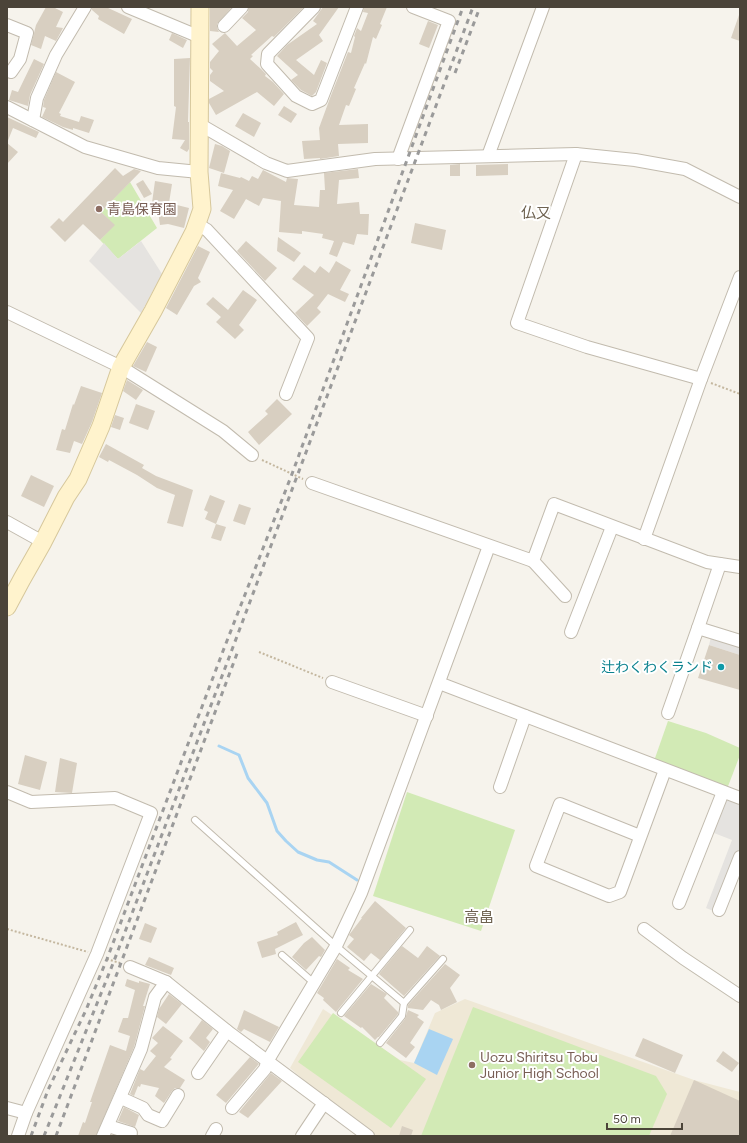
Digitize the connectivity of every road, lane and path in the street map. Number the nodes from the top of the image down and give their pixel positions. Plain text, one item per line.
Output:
1 (85, 7) edge
2 (128, 7) edge
3 (200, 7) edge
4 (242, 7) edge
5 (314, 7) edge
6 (357, 7) edge
7 (413, 7) edge
8 (543, 7) edge
9 (7, 25) edge
10 (224, 26) dead end
11 (200, 37) junction
12 (8, 73) edge
13 (7, 107) edge
14 (33, 120) junction
15 (199, 124) junction
16 (576, 154) junction
17 (488, 156) junction
18 (398, 159) junction
19 (199, 172) junction
20 (740, 197) edge
21 (197, 224) junction
22 (740, 277) edge
23 (7, 312) edge
24 (121, 367) junction
25 (701, 379) junction
26 (286, 394) dead end
27 (740, 394) edge
28 (252, 455) joint
29 (312, 483) joint
30 (7, 522) edge
31 (612, 527) junction
32 (644, 539) junction
33 (44, 542) junction
34 (490, 546) junction
35 (533, 562) junction
36 (720, 564) junction
37 (740, 567) edge
38 (564, 596) dead end
39 (7, 607) edge
40 (698, 628) junction
41 (571, 632) dead end
42 (740, 641) edge
43 (259, 652) dead end
44 (332, 682) joint
45 (439, 683) junction
46 (668, 713) dead end
47 (427, 716) junction
48 (525, 716) junction
49 (665, 770) junction
50 (500, 787) dead end
51 (7, 792) edge
52 (723, 792) junction
53 (740, 798) edge
54 (195, 820) dead end
55 (640, 836) junction
56 (740, 857) edge
57 (679, 903) dead end
58 (720, 910) dead end
59 (7, 929) edge
60 (410, 930) dead end
61 (644, 930) dead end
62 (336, 946) junction
63 (96, 954) junction
64 (282, 955) dead end
65 (443, 959) dead end
66 (130, 967) joint
67 (372, 976) junction
68 (166, 982) junction
69 (314, 983) junction
70 (740, 996) edge
71 (404, 1003) junction
72 (341, 1013) dead end
73 (227, 1031) junction
74 (380, 1042) dead end
75 (268, 1060) junction
76 (198, 1073) dead end
77 (178, 1095) dead end
78 (121, 1098) junction
79 (324, 1103) junction
80 (7, 1108) edge
81 (232, 1108) dead end
82 (26, 1114) junction
83 (106, 1131) edge
84 (131, 1133) dead end
85 (18, 1136) edge
86 (302, 1136) edge
87 (368, 1136) edge

1 - 14 street
2 - 11 street
3 - 11 street
4 - 10 street
5 - 6 street
7 - 18 street
8 - 17 street
9 - 12 street
11 - 15 street
13 - 14 street
14 - 19 street
15 - 18 street
15 - 19 street
16 - 17 street
16 - 20 street
16 - 25 street
17 - 18 street
19 - 21 street
21 - 24 street
21 - 26 street
22 - 25 street
23 - 24 street
24 - 28 street
24 - 33 street
25 - 27 path
25 - 32 street
28 - 29 path
29 - 34 street
30 - 33 street
31 - 32 street
31 - 35 street
31 - 41 street
32 - 36 street
33 - 39 street
34 - 35 street
34 - 45 street
35 - 38 street
36 - 37 street
36 - 40 street
40 - 42 street
40 - 46 street
43 - 44 path
44 - 47 street
45 - 47 street
45 - 48 street
47 - 62 street
48 - 49 street
48 - 50 street
49 - 52 street
49 - 55 street
51 - 63 street
52 - 53 street
52 - 57 street
54 - 62 lane
55 - 55 street
56 - 58 street
59 - 63 path
60 - 67 lane
61 - 70 street
62 - 67 lane
62 - 69 street
63 - 66 path
63 - 82 street
64 - 69 lane
65 - 71 lane
66 - 68 street
67 - 71 lane
67 - 72 lane
68 - 73 street
68 - 78 street
69 - 75 street
71 - 74 lane
73 - 75 street
73 - 76 street
75 - 79 street
75 - 81 street
77 - 78 street
78 - 83 street
79 - 86 street
79 - 87 street
80 - 82 street
82 - 85 street
83 - 84 street

